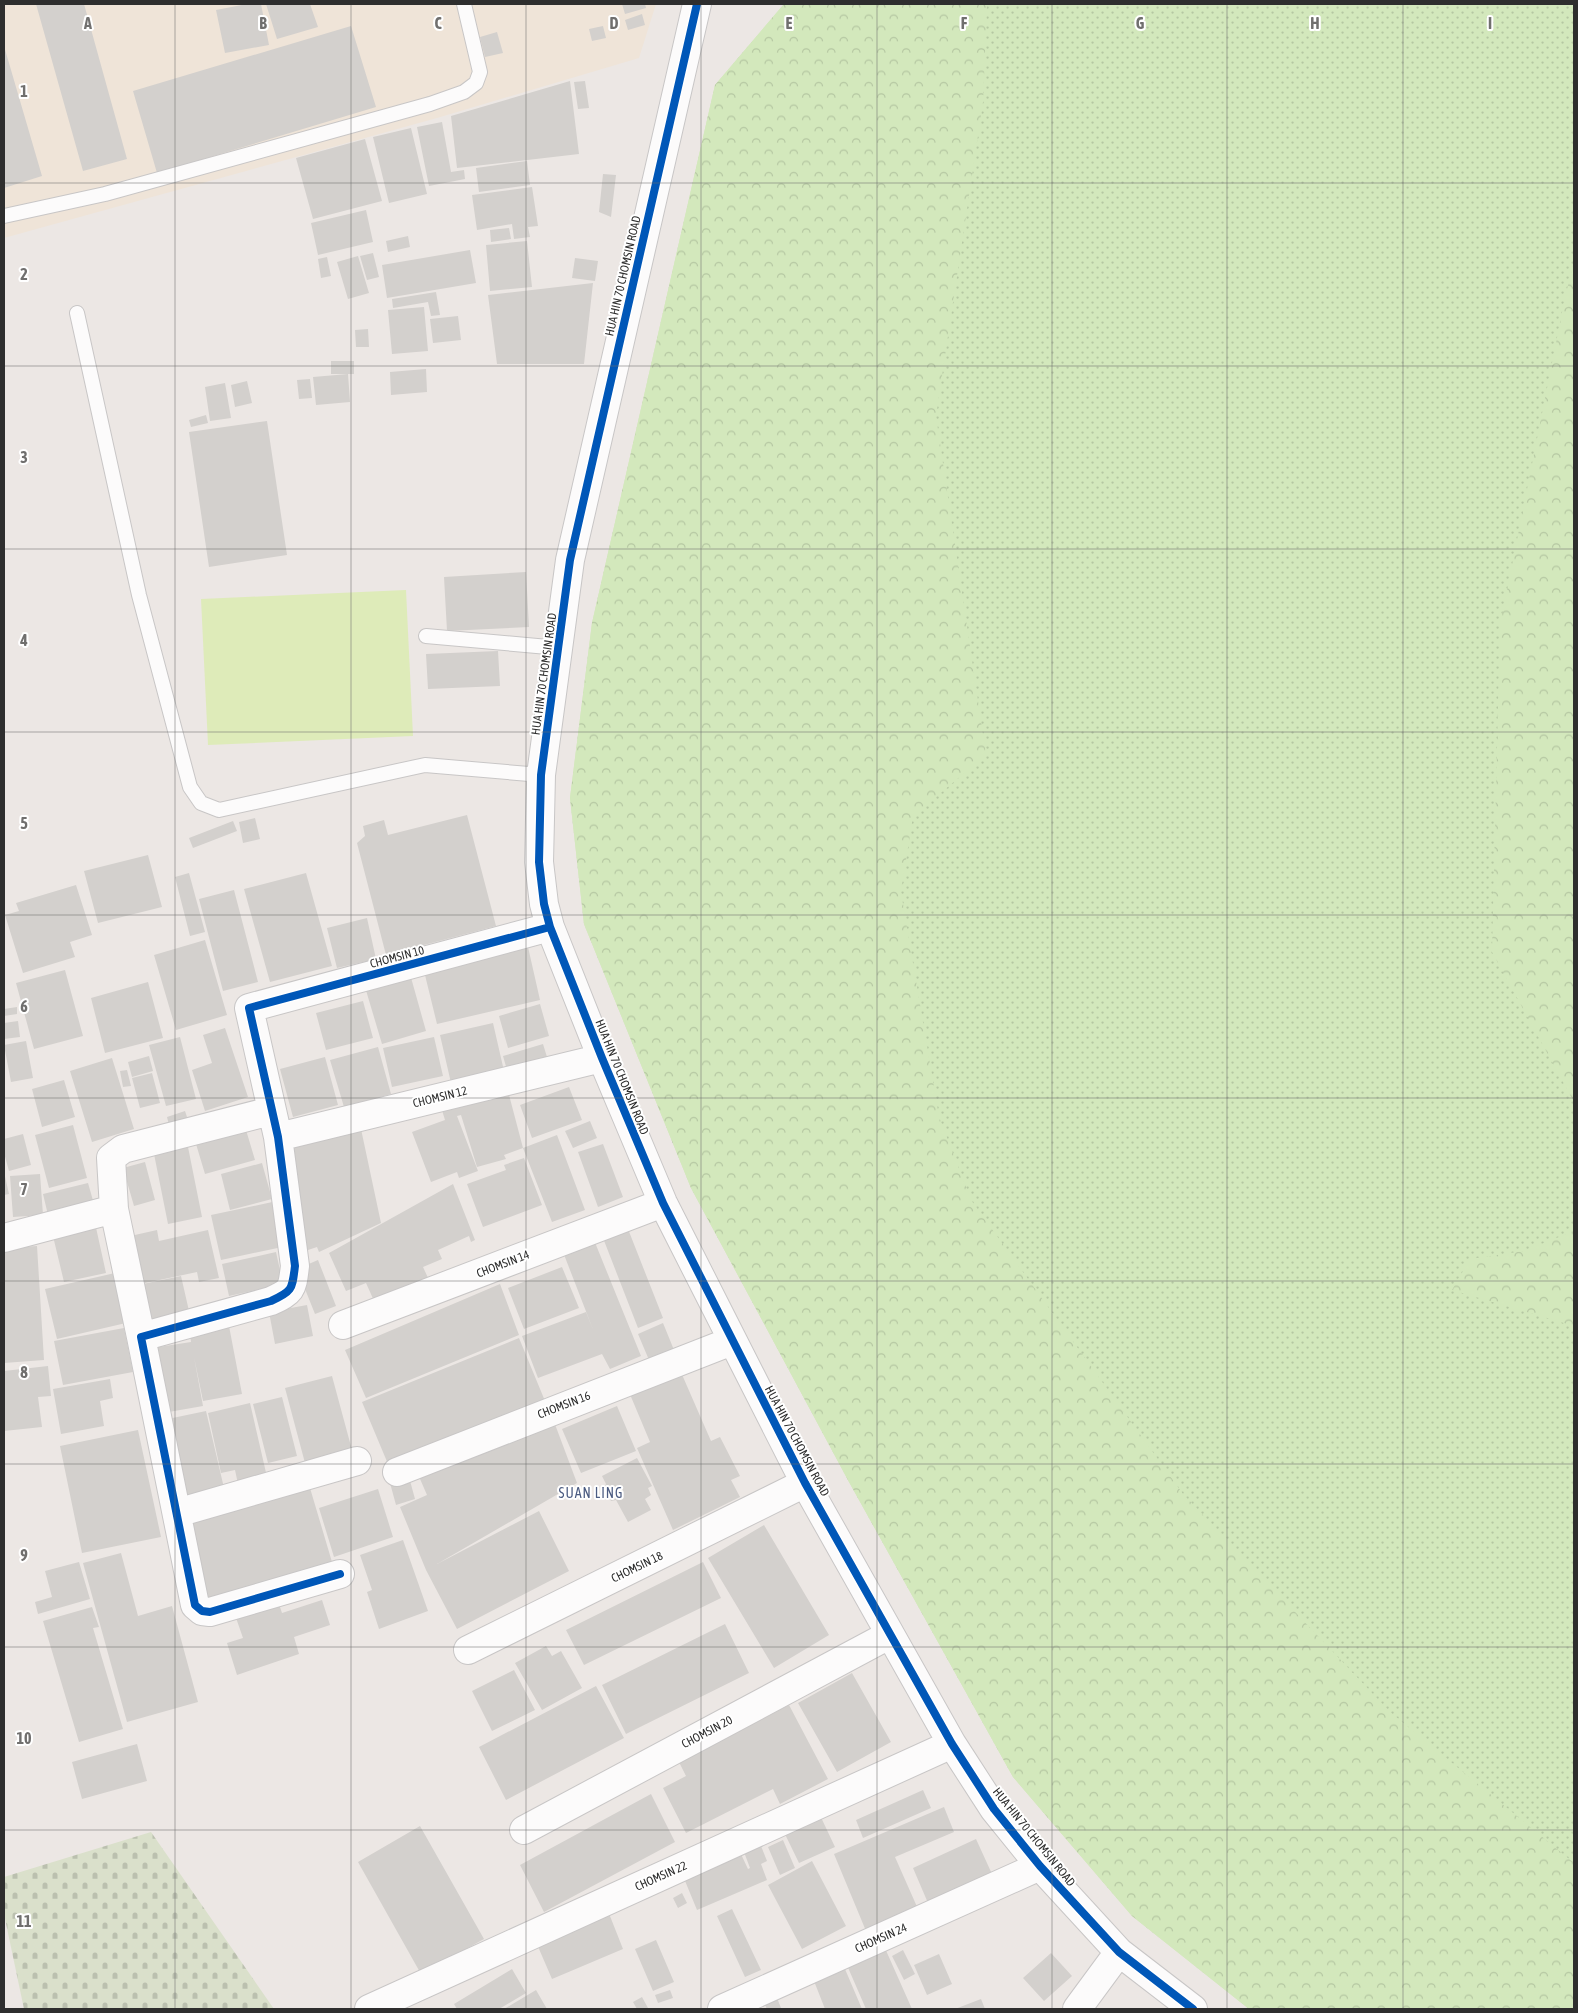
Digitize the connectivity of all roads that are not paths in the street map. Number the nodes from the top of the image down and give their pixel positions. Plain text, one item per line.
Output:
1 (464, 4) edge
2 (697, 4) edge
3 (4, 216) edge
4 (77, 313) dead end
5 (426, 636) dead end
6 (560, 648) junction
7 (541, 775) junction
8 (550, 927) junction
9 (602, 1058) junction
10 (271, 1111) junction
11 (278, 1137) junction
12 (663, 1203) junction
13 (114, 1209) junction
14 (4, 1238) edge
15 (343, 1325) dead end
16 (141, 1337) junction
17 (732, 1341) junction
18 (357, 1461) dead end
19 (397, 1472) dead end
20 (805, 1483) junction
21 (176, 1514) junction
22 (340, 1574) dead end
23 (890, 1635) junction
24 (468, 1650) dead end
25 (952, 1744) junction
26 (524, 1830) dead end
27 (1040, 1866) junction
28 (1119, 1952) junction
29 (369, 2009) edge
30 (722, 2009) edge
31 (1078, 2009) edge
32 (1193, 2009) edge

1 - 3 lane
2 - 6 street, HUA HIN 70 CHOMSIN ROAD
4 - 7 lane
5 - 6 lane
6 - 7 street, HUA HIN 70 CHOMSIN ROAD
7 - 8 street, HUA HIN 70 CHOMSIN ROAD
8 - 9 street, HUA HIN 70 CHOMSIN ROAD
8 - 10 street, CHOMSIN 10
9 - 11 street, CHOMSIN 12
9 - 12 street, HUA HIN 70 CHOMSIN ROAD
10 - 11 street
10 - 13 street
11 - 16 street
12 - 15 street, CHOMSIN 14
12 - 17 street, HUA HIN 70 CHOMSIN ROAD
13 - 14 street
13 - 16 street
16 - 21 street
17 - 19 street, CHOMSIN 16
17 - 20 street, HUA HIN 70 CHOMSIN ROAD
18 - 21 street
20 - 23 street, HUA HIN 70 CHOMSIN ROAD
20 - 24 street, CHOMSIN 18
21 - 22 street
23 - 25 street, HUA HIN 70 CHOMSIN ROAD
23 - 26 street, CHOMSIN 20
25 - 27 street, HUA HIN 70 CHOMSIN ROAD
25 - 29 street, CHOMSIN 22
27 - 28 street, HUA HIN 70 CHOMSIN ROAD
27 - 30 street, CHOMSIN 24
28 - 31 street
28 - 32 street, HUA HIN 70 CHOMSIN ROAD

